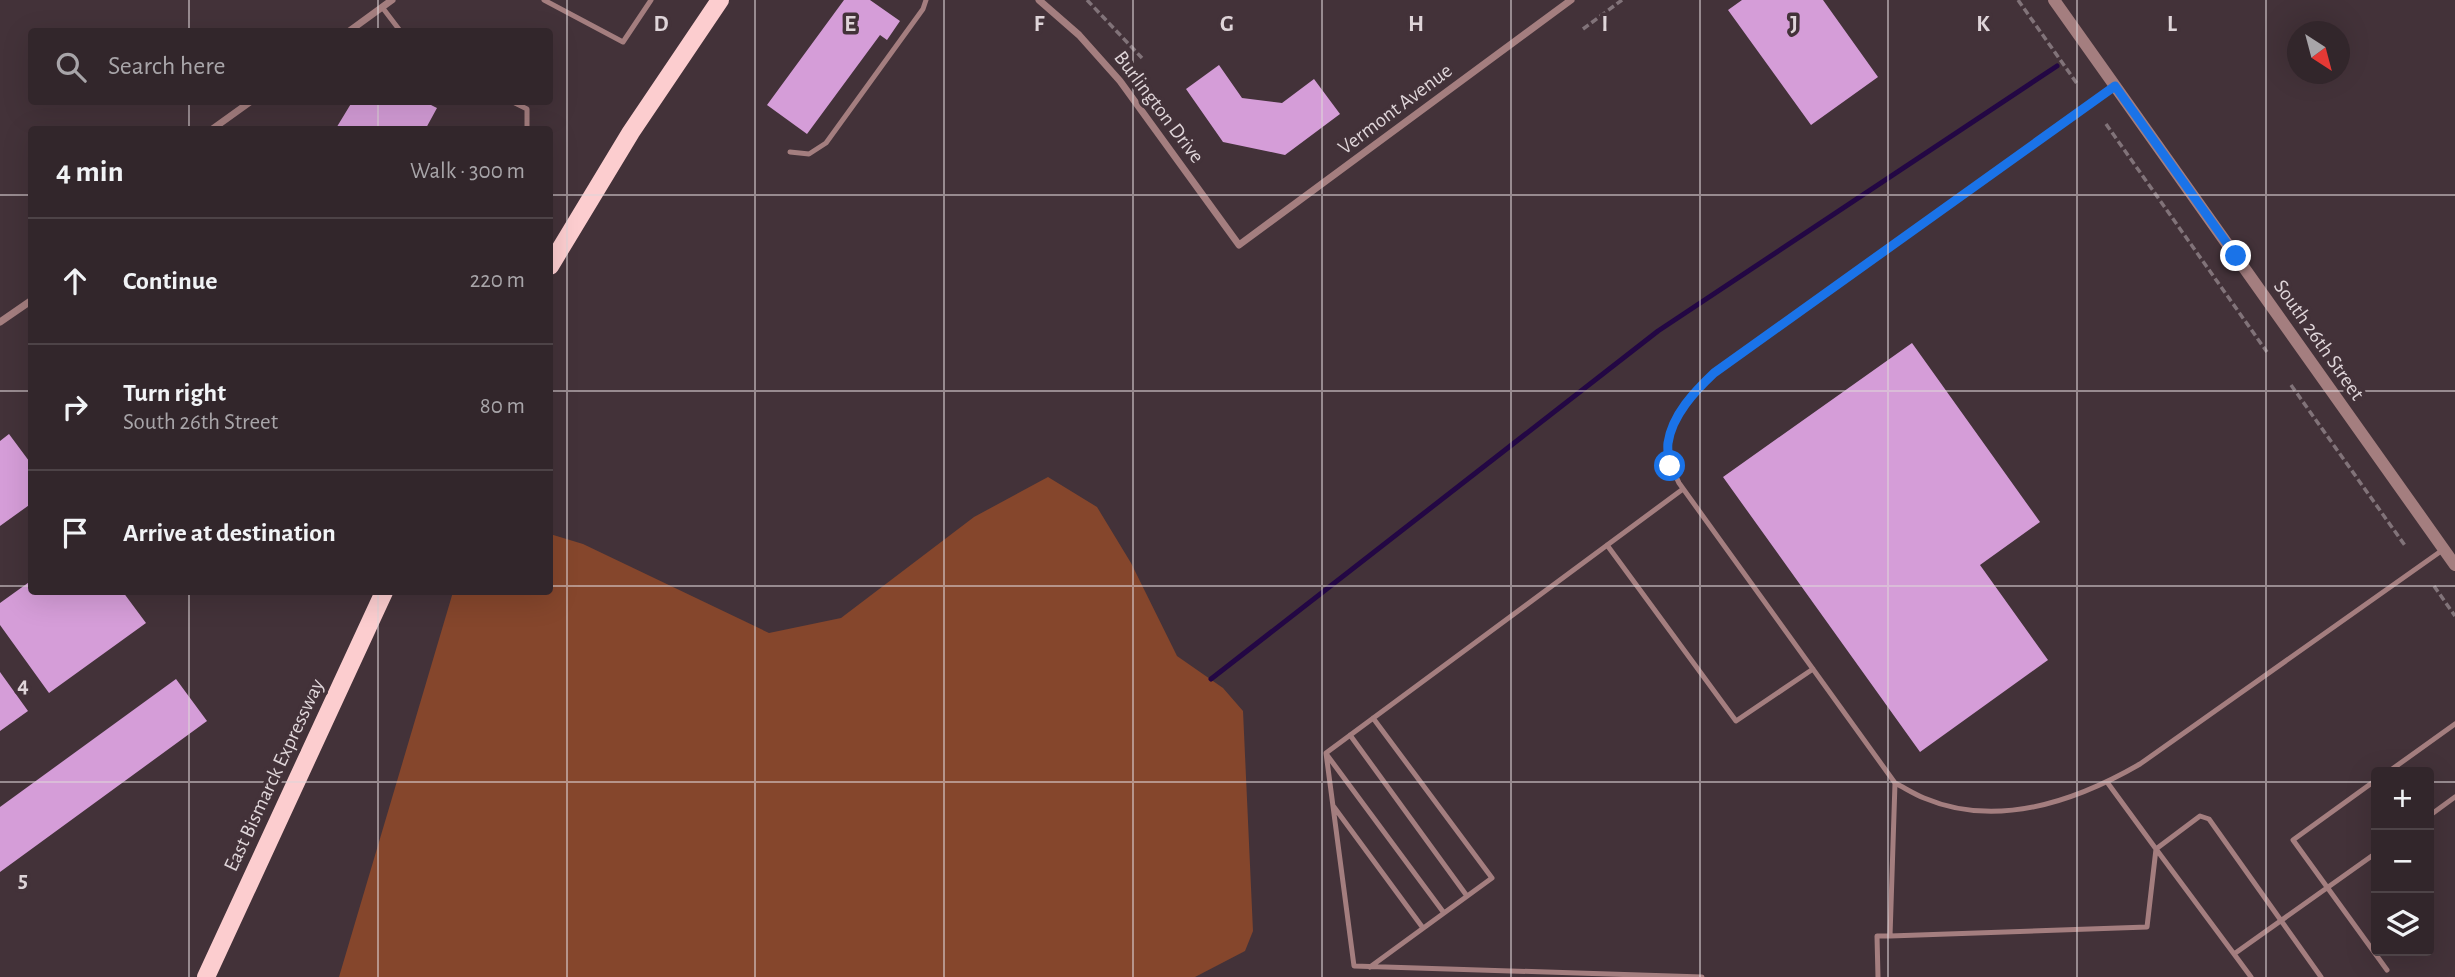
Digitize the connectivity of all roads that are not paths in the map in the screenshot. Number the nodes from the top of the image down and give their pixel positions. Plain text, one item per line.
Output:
1 (392, 0) edge
2 (544, 0) edge
3 (651, 0) edge
4 (720, 0) edge
5 (926, 0) edge
6 (1039, 0) edge
7 (1571, 0) edge
8 (2054, 0) edge
9 (382, 7) junction
10 (353, 28) edge
11 (398, 28) edge
12 (2115, 86) junction
13 (246, 105) edge
14 (519, 105) edge
15 (217, 126) edge
16 (527, 126) edge
17 (790, 152) dead end
18 (1239, 245) joint
19 (553, 261) edge
20 (28, 302) edge
21 (0, 322) edge
22 (1683, 489) junction
23 (1606, 545) junction
24 (2444, 549) junction
25 (2455, 565) edge
26 (383, 595) edge
27 (1814, 669) junction
28 (1373, 718) junction
29 (2455, 724) edge
30 (1350, 735) junction
31 (1326, 753) junction
32 (2395, 767) edge
33 (2107, 782) junction
34 (1895, 783) junction
35 (2371, 784) edge
36 (2455, 797) edge
37 (1333, 805) junction
38 (2434, 812) edge
39 (2156, 849) junction
40 (2371, 857) edge
41 (2327, 888) junction
42 (1467, 897) junction
43 (1444, 913) junction
44 (2281, 920) junction
45 (1423, 929) junction
46 (1890, 936) junction
47 (2234, 954) junction
48 (1370, 967) junction
49 (2387, 970) dead end
50 (206, 977) edge
51 (1702, 977) edge
52 (1878, 977) edge
53 (2250, 977) edge
54 (2321, 977) edge

1 - 9 street
2 - 3 lane
4 - 19 main road
5 - 17 lane
6 - 18 street, Burlington Drive
7 - 18 street, Vermont Avenue
8 - 12 street, South 26th Street
9 - 10 street
9 - 11 lane
12 - 22 lane
12 - 24 street, South 26th Street
13 - 15 street
14 - 16 lane
20 - 21 street
22 - 23 lane
22 - 27 lane
23 - 27 lane
23 - 28 lane
24 - 25 street, South 26th Street
24 - 33 lane
26 - 50 main road, East Bismarck Expressway
27 - 34 lane
28 - 30 lane
28 - 42 lane
29 - 32 lane
30 - 31 lane
30 - 42 lane
31 - 37 lane
31 - 43 lane
33 - 34 lane
33 - 39 lane
34 - 46 lane
35 - 41 lane
36 - 38 lane
37 - 45 lane
37 - 48 lane
39 - 44 lane
39 - 46 lane
39 - 47 lane
40 - 41 lane
41 - 44 lane
41 - 49 lane
42 - 43 lane
43 - 45 lane
44 - 47 lane
44 - 54 lane
45 - 48 lane
46 - 52 lane
47 - 53 lane
48 - 51 lane

